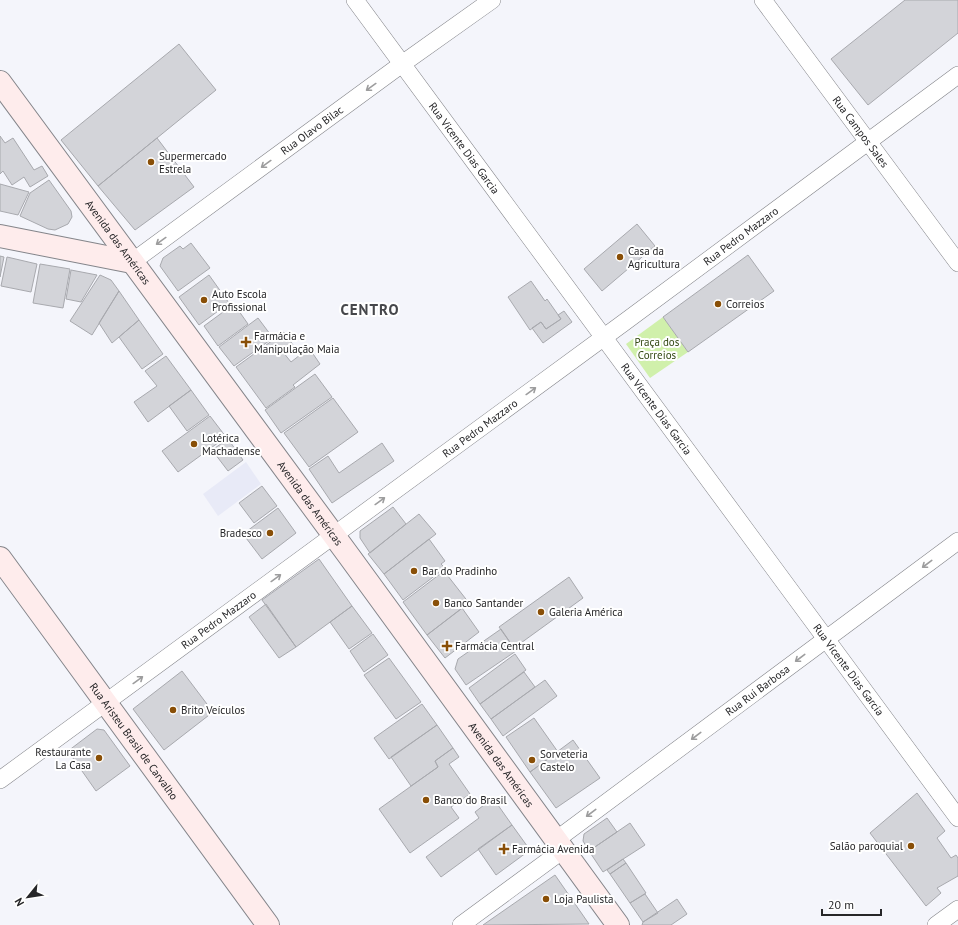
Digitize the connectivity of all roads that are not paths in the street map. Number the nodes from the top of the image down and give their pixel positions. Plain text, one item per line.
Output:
1 (355, 0) edge
2 (492, 0) edge
3 (763, 0) edge
4 (402, 64) junction
5 (958, 75) edge
6 (0, 82) edge
7 (867, 141) junction
8 (0, 236) edge
9 (132, 262) junction
10 (958, 263) edge
11 (604, 338) junction
12 (334, 536) junction
13 (958, 540) edge
14 (0, 558) edge
15 (825, 639) junction
16 (106, 704) junction
17 (0, 780) edge
18 (958, 818) edge
19 (560, 845) junction
20 (958, 909) edge
21 (268, 925) edge
22 (461, 925) edge
23 (618, 925) edge
24 (936, 925) edge

1 - 4 street, Rua Vicente Dias Garcia
2 - 4 street, Rua Olavo Bilac
3 - 7 street, Rua Campos Sales
4 -> 9 street, Rua Olavo Bilac
4 - 11 street, Rua Vicente Dias Garcia
5 - 7 street, Rua Pedro Mazzaro
6 - 9 main road, Avenida das Américas
7 - 10 street, Rua Campos Sales
7 - 11 street, Rua Pedro Mazzaro
8 - 9 main road
9 - 12 main road, Avenida das Américas
12 -> 11 street, Rua Pedro Mazzaro
11 - 15 street, Rua Vicente Dias Garcia
16 -> 12 street, Rua Pedro Mazzaro
12 - 19 main road, Avenida das Américas
13 -> 15 street, Rua Rui Barbosa
14 - 16 main road, Rua Aristeu Brasil de Carvalho
15 - 18 street, Rua Vicente Dias Garcia
15 -> 19 street, Rua Rui Barbosa
16 - 17 street, Rua Pedro Mazzaro
16 - 21 main road, Rua Aristeu Brasil de Carvalho
19 - 22 street, Rua Rui Barbosa
19 - 23 main road, Avenida das Américas
20 - 24 street

